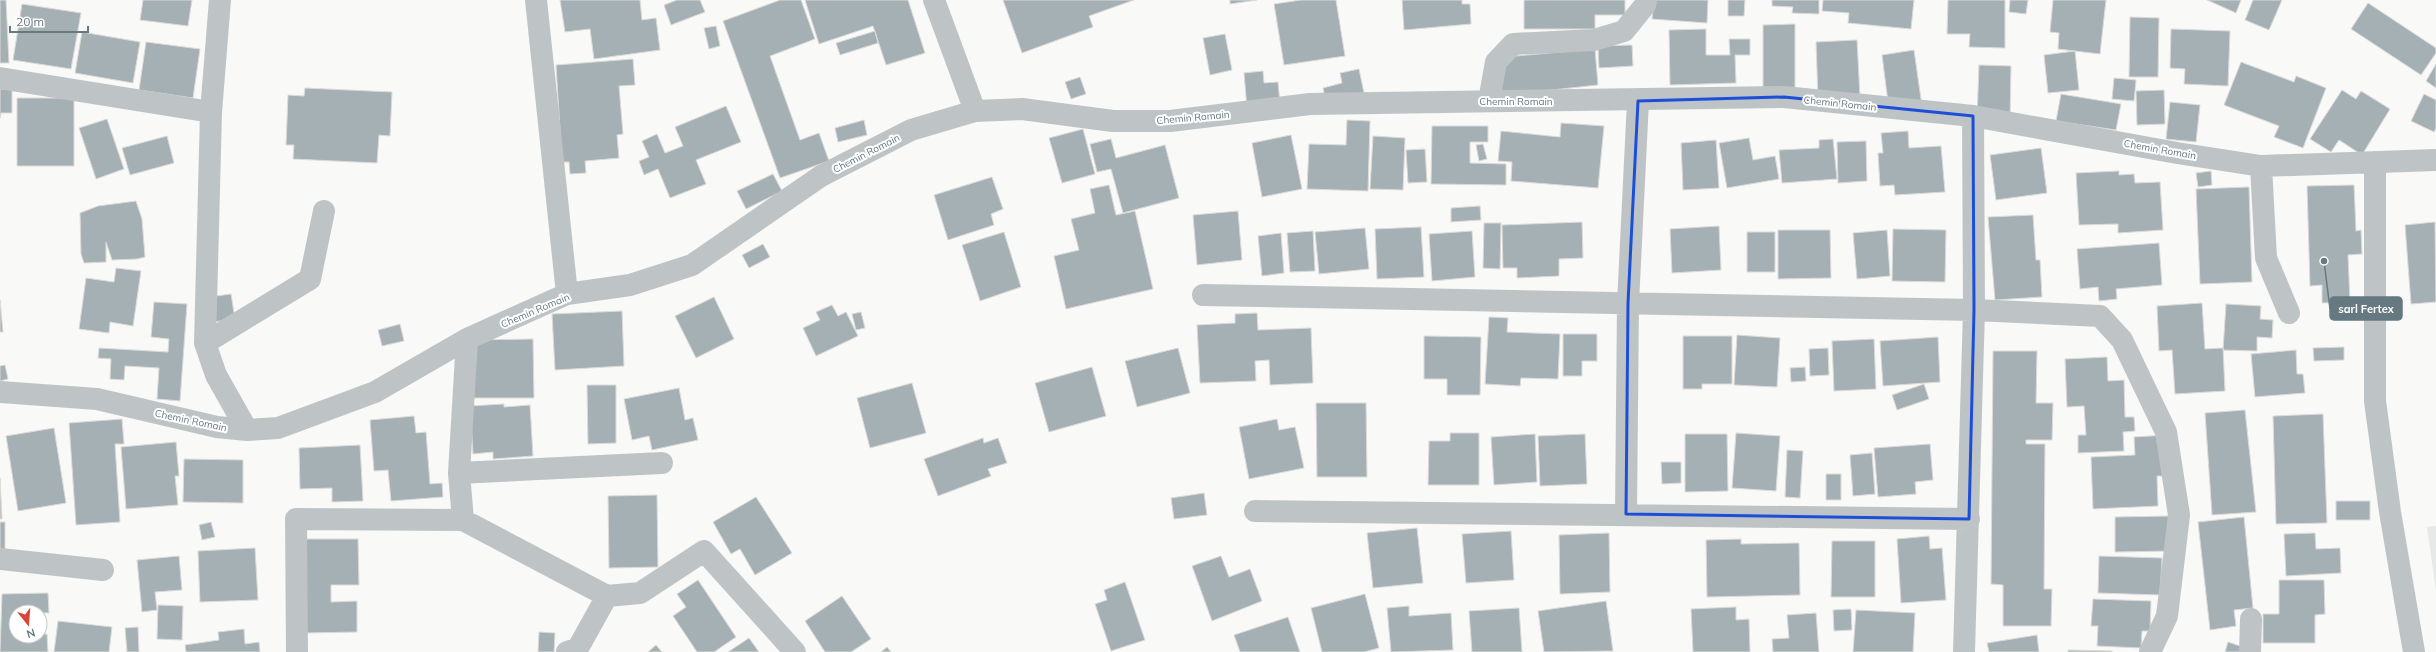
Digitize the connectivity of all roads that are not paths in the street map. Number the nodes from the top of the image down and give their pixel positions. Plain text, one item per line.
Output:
1 (220, 0) edge
2 (536, 0) edge
3 (934, 0) edge
4 (1646, 0) edge
5 (0, 78) edge
6 (1489, 101) junction
7 (1638, 101) junction
8 (975, 111) junction
9 (211, 112) junction
10 (1973, 116) junction
11 (2436, 160) edge
12 (2376, 162) junction
13 (2261, 166) junction
14 (324, 211) dead end
15 (567, 294) junction
16 (1203, 295) dead end
17 (1628, 303) junction
18 (1974, 310) junction
19 (2289, 313) dead end
20 (467, 339) junction
21 (205, 343) junction
22 (0, 392) edge
23 (248, 430) junction
24 (662, 463) dead end
25 (459, 473) junction
26 (1255, 511) dead end
27 (1626, 514) junction
28 (1968, 519) junction
29 (463, 520) junction
30 (0, 560) edge
31 (103, 570) dead end
32 (607, 596) junction
33 (2251, 619) dead end
34 (576, 651) edge
35 (297, 652) edge
36 (795, 652) edge
37 (1964, 652) edge
38 (2150, 652) edge
39 (2250, 652) edge
40 (2414, 652) edge

1 - 9 street
2 - 15 street
3 - 8 street
4 - 6 street
5 - 9 street
6 - 7 street, Chemin Romain
6 - 8 street, Chemin Romain
7 - 10 street, Chemin Romain
7 - 17 street
8 - 15 street, Chemin Romain
9 - 21 street
10 - 13 street, Chemin Romain
10 - 18 street
11 - 12 street, Chemin Romain
12 - 13 street, Chemin Romain
12 - 40 street
13 - 19 street
14 - 21 street
15 - 20 street, Chemin Romain
16 - 17 street
17 - 18 street
17 - 27 street
18 - 28 street
18 - 38 street
20 - 23 street, Chemin Romain
20 - 25 street
21 - 23 street
22 - 23 street, Chemin Romain
24 - 25 street
25 - 29 street
26 - 27 street
27 - 28 street
28 - 37 street
29 - 32 street
29 - 35 street
30 - 31 street
32 - 34 street
32 - 36 street
33 - 39 street

